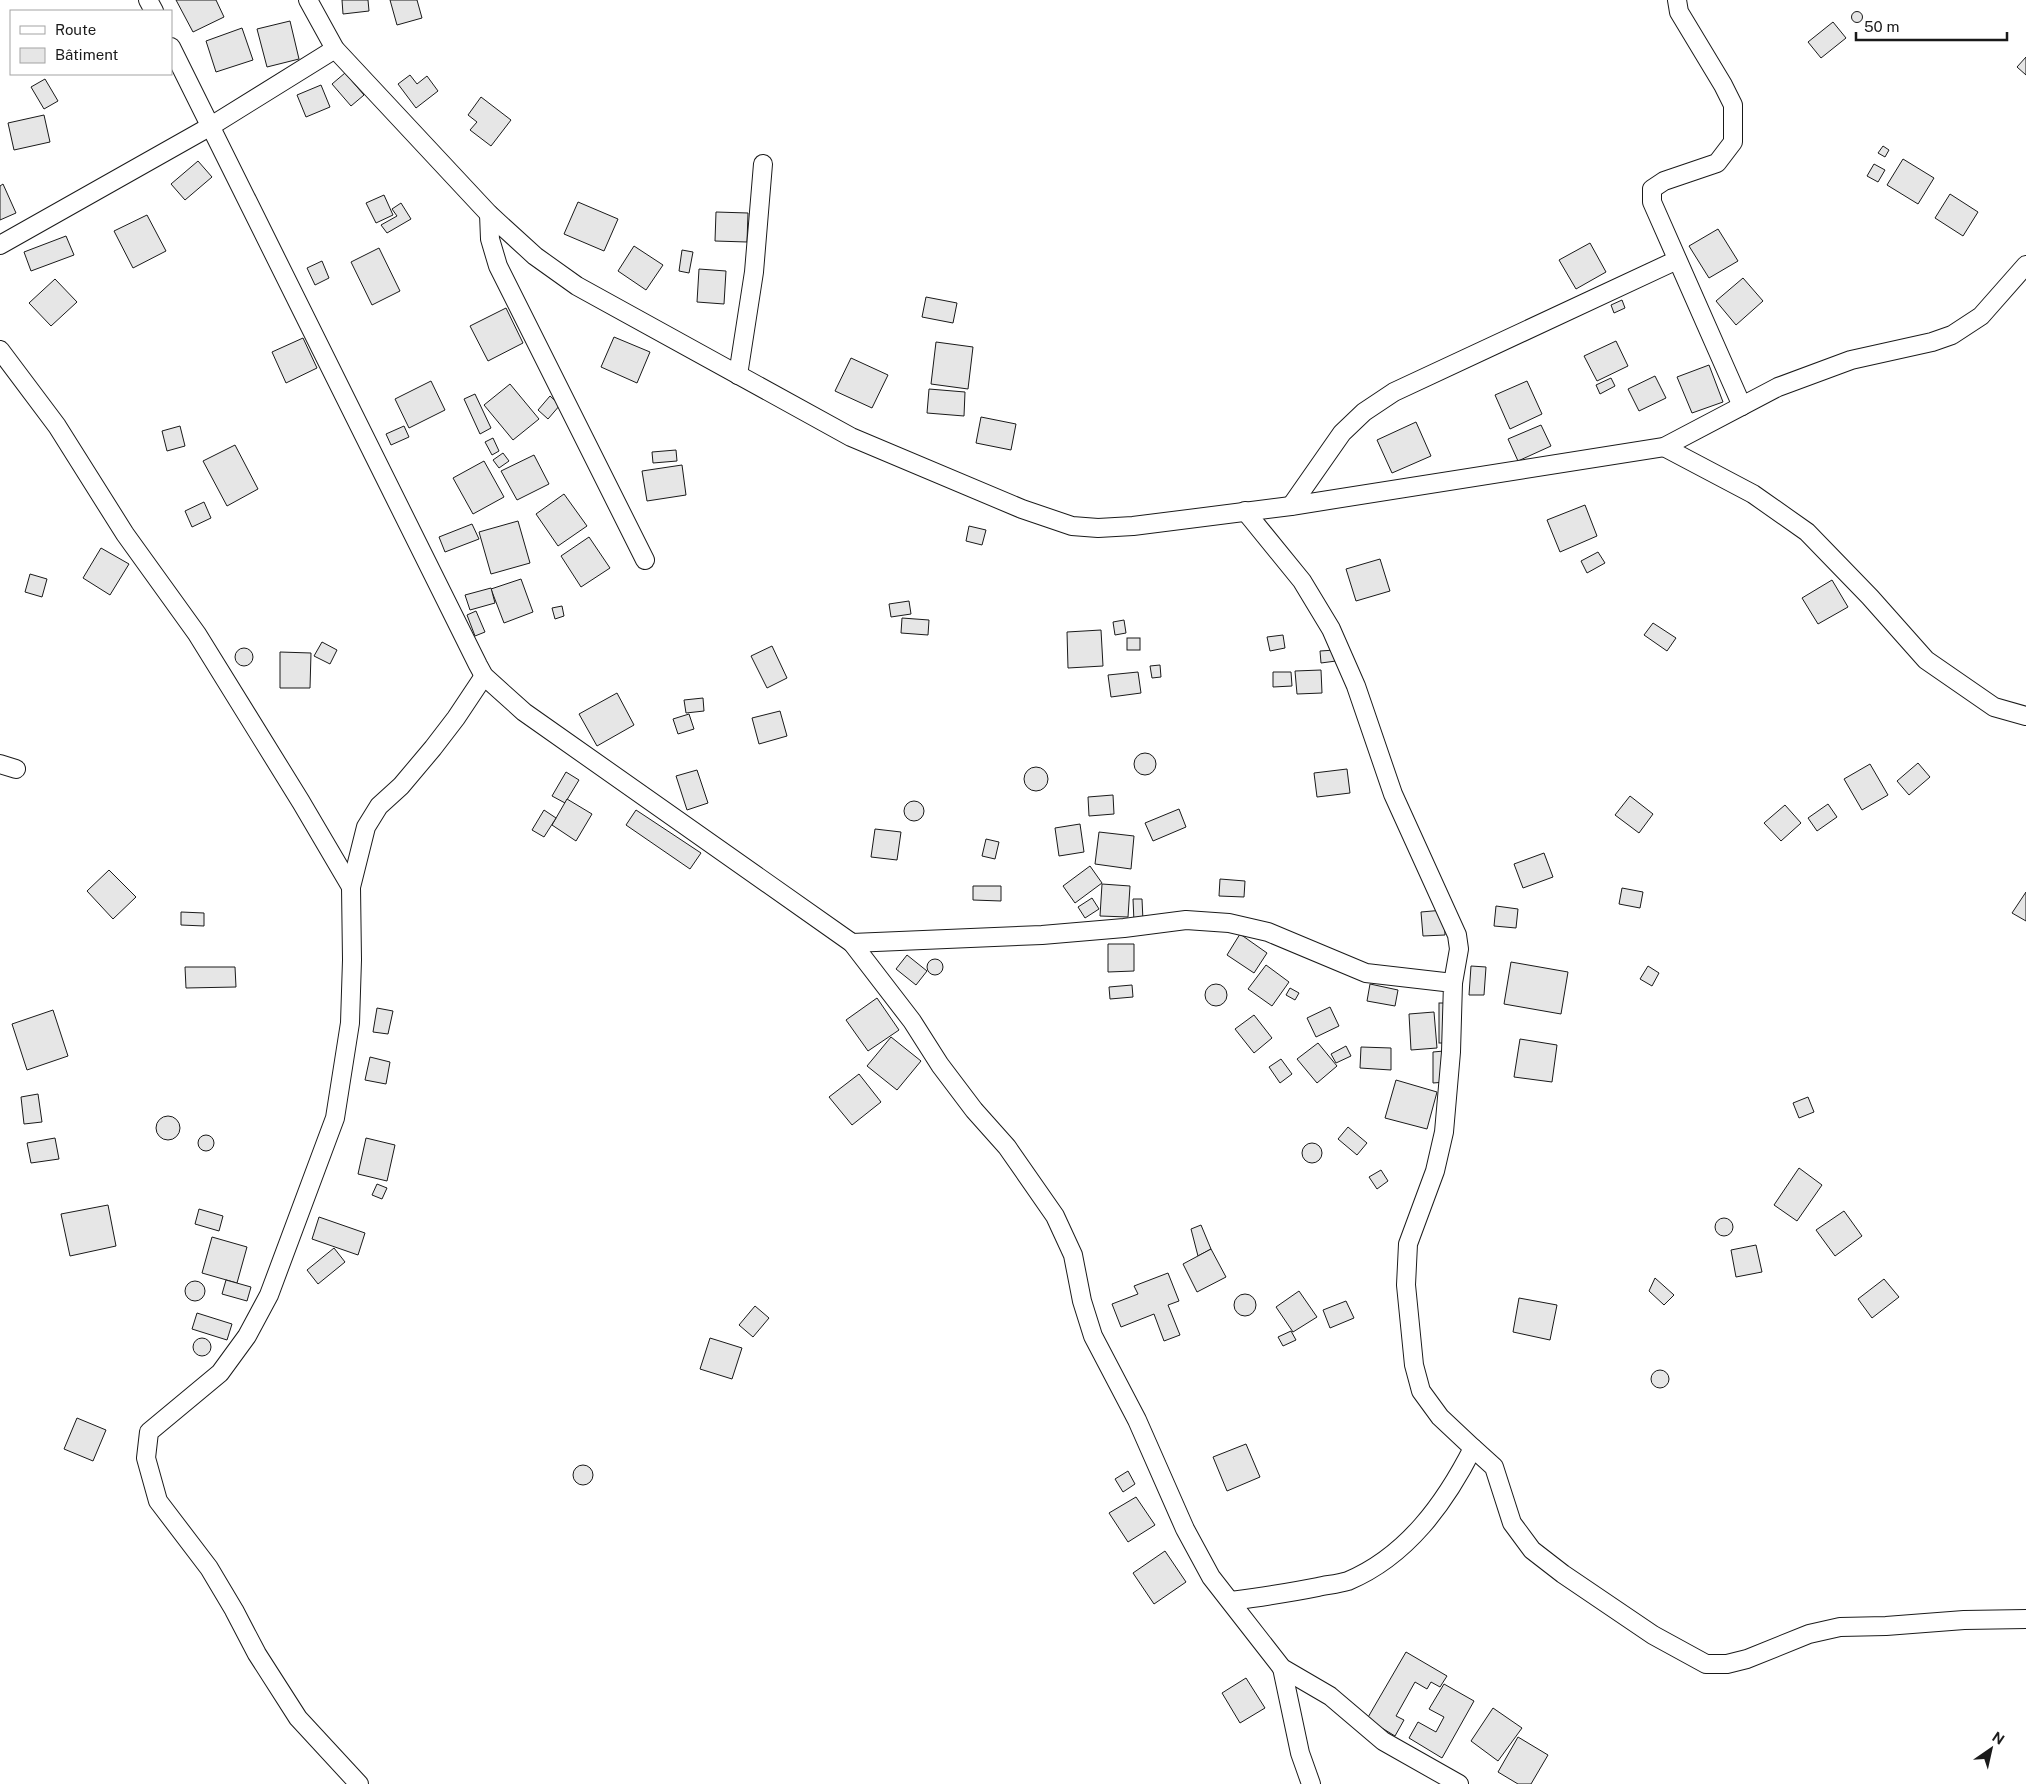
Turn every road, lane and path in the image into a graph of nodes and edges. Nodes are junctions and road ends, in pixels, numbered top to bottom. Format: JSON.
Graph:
{"nodes":[{"id":1,"x":308,"y":0,"type":"edge"},
{"id":2,"x":1678,"y":0,"type":"edge"},
{"id":3,"x":172,"y":49,"type":"edge"},
{"id":4,"x":335,"y":49,"type":"junction"},
{"id":5,"x":211,"y":126,"type":"junction"},
{"id":6,"x":763,"y":164,"type":"dead end"},
{"id":7,"x":489,"y":214,"type":"junction"},
{"id":8,"x":0,"y":245,"type":"edge"},
{"id":9,"x":1677,"y":260,"type":"junction"},
{"id":10,"x":2026,"y":265,"type":"edge"},
{"id":11,"x":0,"y":350,"type":"edge"},
{"id":12,"x":738,"y":374,"type":"junction"},
{"id":13,"x":1742,"y":406,"type":"junction"},
{"id":14,"x":1664,"y":447,"type":"junction"},
{"id":15,"x":1291,"y":506,"type":"junction"},
{"id":16,"x":1245,"y":512,"type":"junction"},
{"id":17,"x":644,"y":560,"type":"dead end"},
{"id":18,"x":484,"y":676,"type":"junction"},
{"id":19,"x":2026,"y":716,"type":"edge"},
{"id":20,"x":351,"y":887,"type":"junction"},
{"id":21,"x":852,"y":943,"type":"junction"},
{"id":22,"x":1453,"y":983,"type":"junction"},
{"id":23,"x":1473,"y":1448,"type":"junction"},
{"id":24,"x":1231,"y":1601,"type":"junction"},
{"id":25,"x":2026,"y":1619,"type":"edge"},
{"id":26,"x":1282,"y":1668,"type":"junction"},
{"id":27,"x":359,"y":1784,"type":"edge"},
{"id":28,"x":1311,"y":1784,"type":"edge"},
{"id":29,"x":1459,"y":1784,"type":"edge"}],
"edges":[{"from":1,"to":4,"type":"street"},
{"from":2,"to":9,"type":"street"},
{"from":3,"to":5,"type":"street"},
{"from":4,"to":5,"type":"street"},
{"from":4,"to":7,"type":"street"},
{"from":5,"to":8,"type":"street"},
{"from":5,"to":18,"type":"street"},
{"from":6,"to":12,"type":"street"},
{"from":7,"to":12,"type":"street"},
{"from":7,"to":17,"type":"street"},
{"from":9,"to":13,"type":"street"},
{"from":9,"to":15,"type":"street"},
{"from":10,"to":13,"type":"street"},
{"from":11,"to":20,"type":"street"},
{"from":12,"to":16,"type":"street"},
{"from":13,"to":14,"type":"street"},
{"from":14,"to":15,"type":"street"},
{"from":14,"to":19,"type":"street"},
{"from":15,"to":16,"type":"street"},
{"from":16,"to":22,"type":"street"},
{"from":18,"to":20,"type":"street"},
{"from":18,"to":21,"type":"street"},
{"from":20,"to":27,"type":"street"},
{"from":21,"to":22,"type":"street"},
{"from":21,"to":24,"type":"street"},
{"from":22,"to":23,"type":"street"},
{"from":23,"to":24,"type":"street"},
{"from":23,"to":25,"type":"street"},
{"from":24,"to":26,"type":"street"},
{"from":26,"to":28,"type":"street"},
{"from":26,"to":29,"type":"street"}]}
